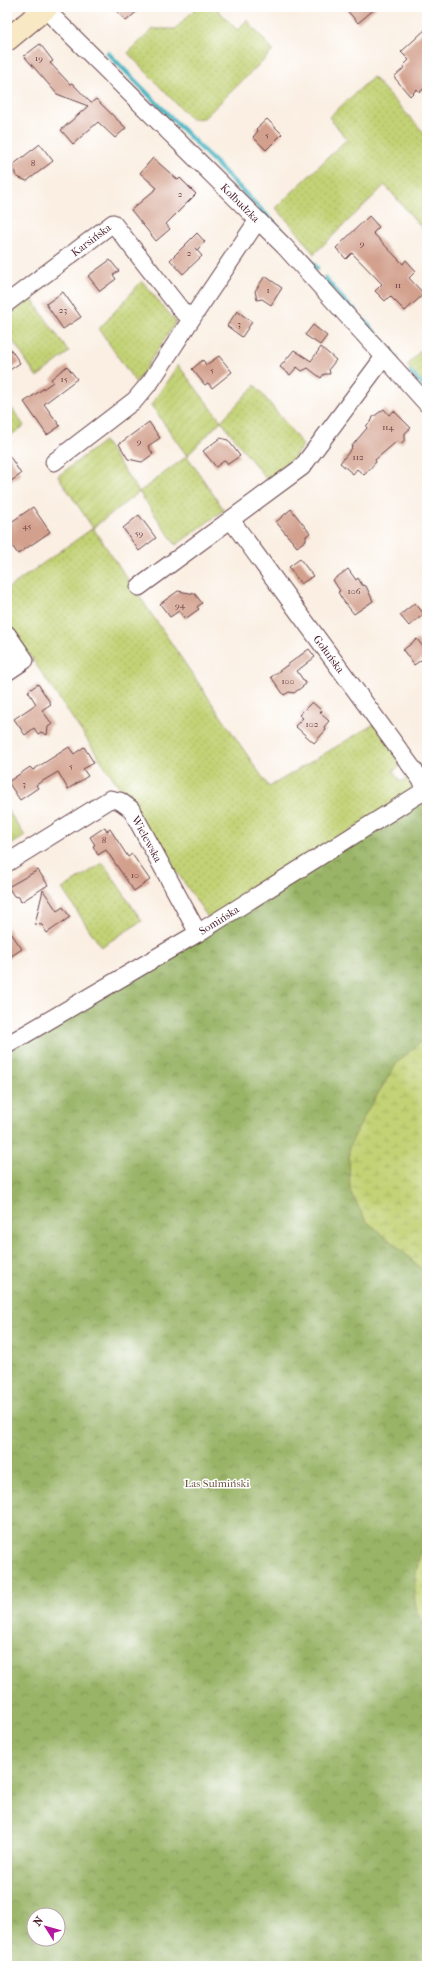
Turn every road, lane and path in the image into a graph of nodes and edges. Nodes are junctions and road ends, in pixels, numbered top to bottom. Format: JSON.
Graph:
{"nodes":[{"id":1,"x":46,"y":8,"type":"edge"},
{"id":2,"x":7,"y":40,"type":"edge"},
{"id":3,"x":258,"y":220,"type":"junction"},
{"id":4,"x":7,"y":303,"type":"edge"},
{"id":5,"x":192,"y":318,"type":"junction"},
{"id":6,"x":384,"y":357,"type":"junction"},
{"id":7,"x":427,"y":404,"type":"edge"},
{"id":8,"x":54,"y":462,"type":"dead end"},
{"id":9,"x":231,"y":520,"type":"junction"},
{"id":10,"x":139,"y":586,"type":"dead end"},
{"id":11,"x":7,"y":634,"type":"edge"},
{"id":12,"x":7,"y":672,"type":"edge"},
{"id":13,"x":427,"y":788,"type":"edge"},
{"id":14,"x":7,"y":863,"type":"edge"},
{"id":15,"x":198,"y":933,"type":"junction"},
{"id":16,"x":7,"y":1045,"type":"edge"}],
"edges":[{"from":1,"to":2,"type":"street"},
{"from":1,"to":3,"type":"street","name":"Kolbudzka"},
{"from":3,"to":5,"type":"street"},
{"from":3,"to":6,"type":"street","name":"Kolbudzka"},
{"from":4,"to":5,"type":"street","name":"Karsińska"},
{"from":5,"to":8,"type":"street"},
{"from":6,"to":7,"type":"street","name":"Kolbudzka"},
{"from":6,"to":9,"type":"street"},
{"from":9,"to":10,"type":"street"},
{"from":9,"to":13,"type":"street","name":"Gołuńska"},
{"from":11,"to":12,"type":"street"},
{"from":13,"to":15,"type":"street","name":"Somińska"},
{"from":14,"to":15,"type":"street","name":"Wielewska"},
{"from":15,"to":16,"type":"street","name":"Somińska"}]}
